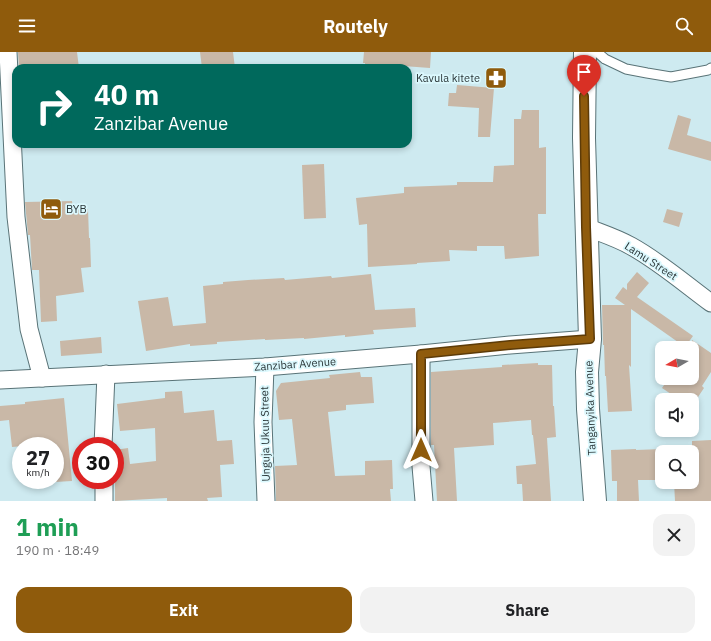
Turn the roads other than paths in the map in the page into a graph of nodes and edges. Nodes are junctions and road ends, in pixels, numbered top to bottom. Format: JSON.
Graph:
{"nodes":[{"id":1,"x":8,"y":52,"type":"edge"},
{"id":2,"x":585,"y":52,"type":"edge"},
{"id":3,"x":597,"y":52,"type":"edge"},
{"id":4,"x":711,"y":68,"type":"edge"},
{"id":5,"x":12,"y":134,"type":"edge"},
{"id":6,"x":13,"y":148,"type":"edge"},
{"id":7,"x":586,"y":227,"type":"junction"},
{"id":8,"x":711,"y":303,"type":"edge"},
{"id":9,"x":590,"y":339,"type":"junction"},
{"id":10,"x":421,"y":354,"type":"junction"},
{"id":11,"x":265,"y":367,"type":"junction"},
{"id":12,"x":106,"y":374,"type":"junction"},
{"id":13,"x":42,"y":378,"type":"junction"},
{"id":14,"x":0,"y":380,"type":"edge"},
{"id":15,"x":103,"y":437,"type":"edge"},
{"id":16,"x":104,"y":489,"type":"edge"},
{"id":17,"x":104,"y":501,"type":"edge"},
{"id":18,"x":266,"y":501,"type":"edge"},
{"id":19,"x":424,"y":501,"type":"edge"},
{"id":20,"x":595,"y":501,"type":"edge"}],
"edges":[{"from":1,"to":5,"type":"street"},
{"from":2,"to":7,"type":"main road","name":"Tanganyika Avenue"},
{"from":3,"to":4,"type":"lane"},
{"from":6,"to":13,"type":"street"},
{"from":7,"to":8,"type":"street","name":"Lamu Street"},
{"from":7,"to":9,"type":"main road","name":"Tanganyika Avenue"},
{"from":9,"to":10,"type":"street","name":"Zanzibar Avenue"},
{"from":9,"to":20,"type":"main road","name":"Tanganyika Avenue"},
{"from":10,"to":11,"type":"street","name":"Zanzibar Avenue"},
{"from":10,"to":19,"type":"street"},
{"from":11,"to":12,"type":"street","name":"Zanzibar Avenue"},
{"from":11,"to":18,"type":"street","name":"Unguja Ukuu Street"},
{"from":12,"to":13,"type":"street","name":"Zanzibar Avenue"},
{"from":12,"to":15,"type":"street"},
{"from":13,"to":14,"type":"street","name":"Zanzibar Avenue"},
{"from":16,"to":17,"type":"street"}]}
